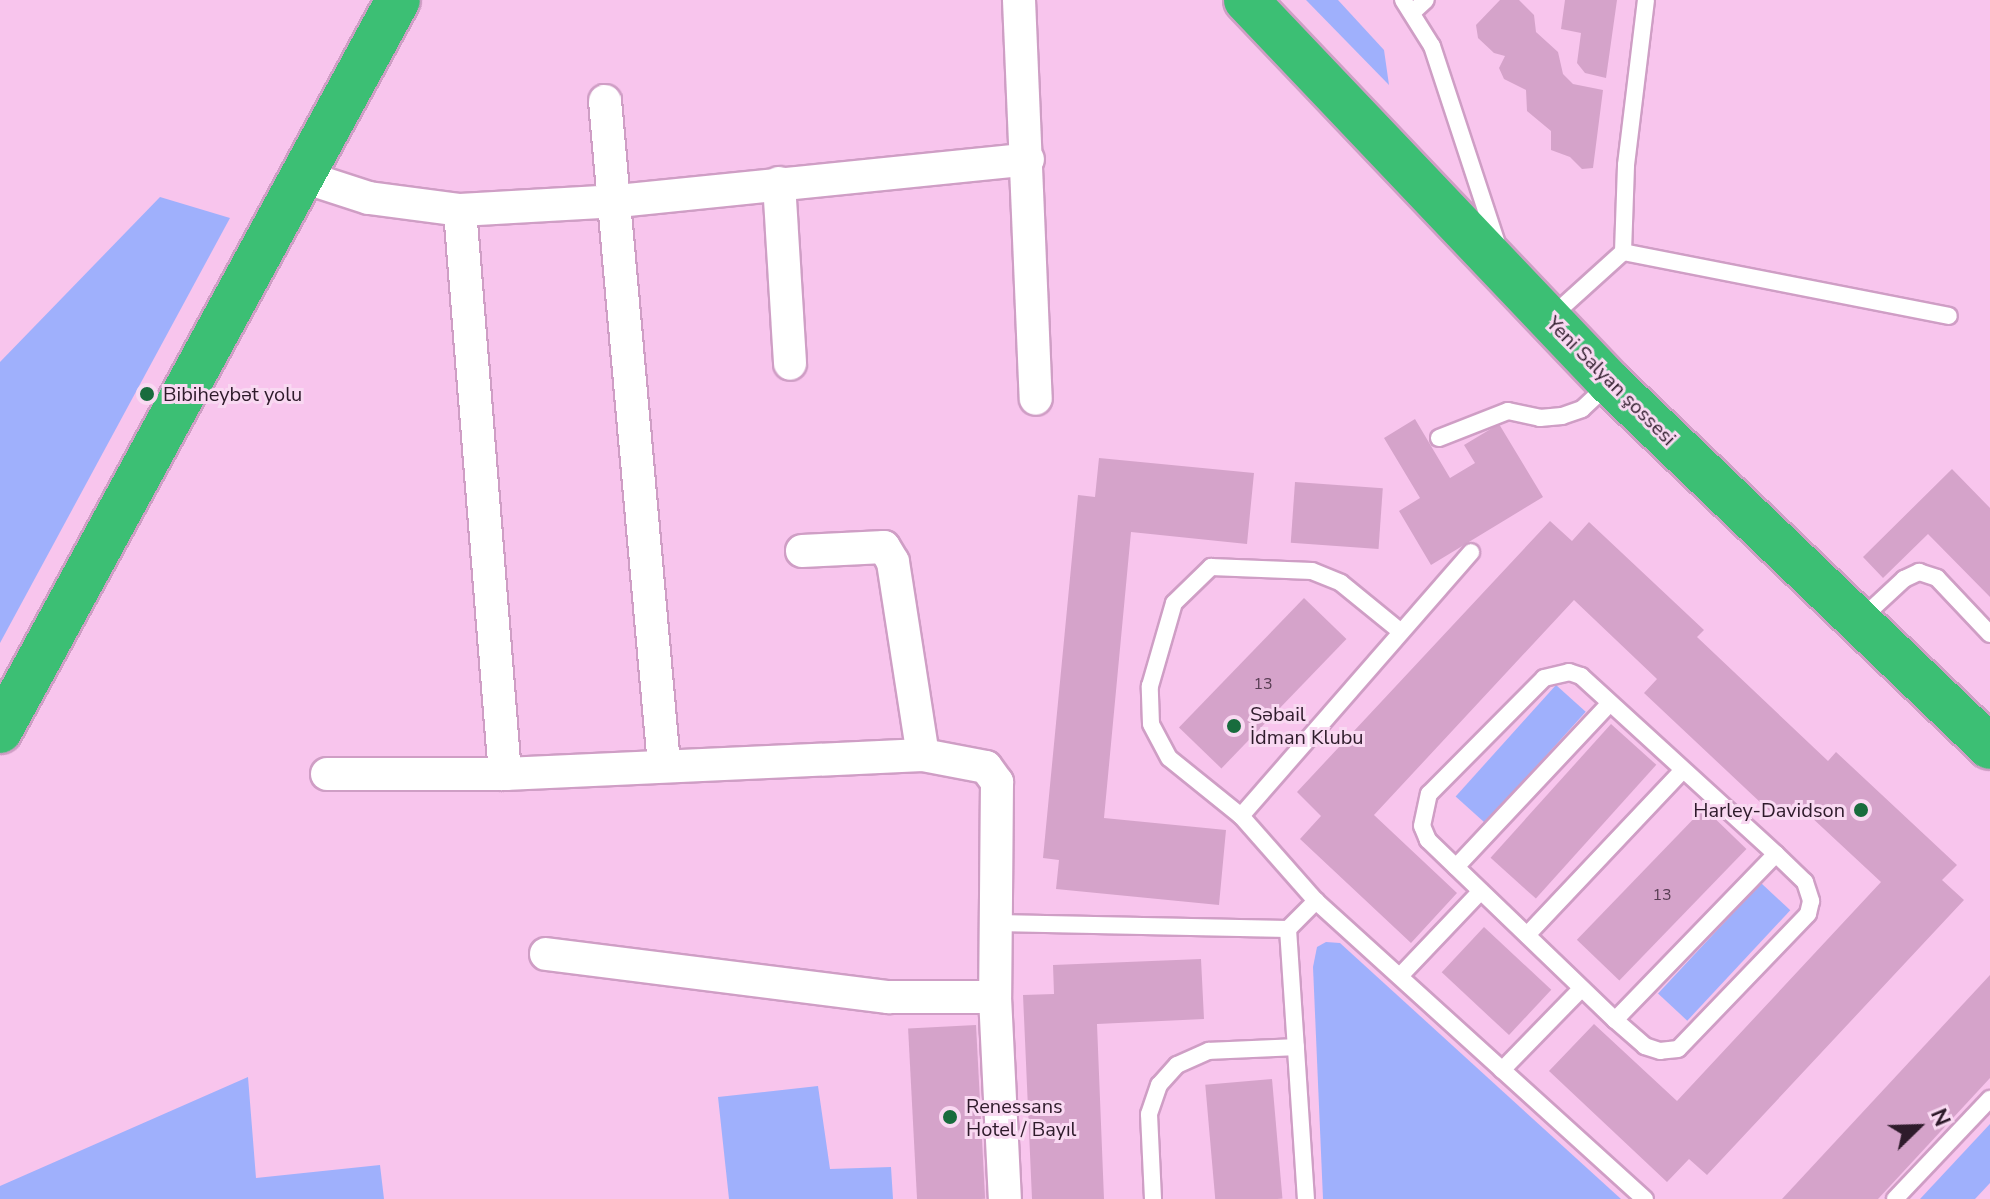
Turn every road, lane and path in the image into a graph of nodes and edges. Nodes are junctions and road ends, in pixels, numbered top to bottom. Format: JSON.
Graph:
{"nodes":[{"id":1,"x":398,"y":0,"type":"edge"},
{"id":2,"x":1019,"y":0,"type":"edge"},
{"id":3,"x":1246,"y":0,"type":"edge"},
{"id":4,"x":1646,"y":0,"type":"edge"},
{"id":5,"x":1414,"y":4,"type":"edge"},
{"id":6,"x":605,"y":101,"type":"dead end"},
{"id":7,"x":1028,"y":159,"type":"junction"},
{"id":8,"x":304,"y":177,"type":"junction"},
{"id":9,"x":779,"y":183,"type":"junction"},
{"id":10,"x":618,"y":201,"type":"junction"},
{"id":11,"x":460,"y":210,"type":"junction"},
{"id":12,"x":1623,"y":252,"type":"junction"},
{"id":13,"x":1534,"y":304,"type":"junction"},
{"id":14,"x":1949,"y":316,"type":"dead end"},
{"id":15,"x":790,"y":364,"type":"dead end"},
{"id":16,"x":1610,"y":383,"type":"junction"},
{"id":17,"x":1036,"y":399,"type":"dead end"},
{"id":18,"x":1439,"y":438,"type":"dead end"},
{"id":19,"x":802,"y":551,"type":"dead end"},
{"id":20,"x":1471,"y":552,"type":"dead end"},
{"id":21,"x":1860,"y":620,"type":"junction"},
{"id":22,"x":1401,"y":632,"type":"junction"},
{"id":23,"x":1990,"y":634,"type":"edge"},
{"id":24,"x":1610,"y":703,"type":"junction"},
{"id":25,"x":0,"y":731,"type":"edge"},
{"id":26,"x":1980,"y":731,"type":"edge"},
{"id":27,"x":923,"y":755,"type":"junction"},
{"id":28,"x":664,"y":765,"type":"junction"},
{"id":29,"x":1683,"y":770,"type":"junction"},
{"id":30,"x":327,"y":774,"type":"dead end"},
{"id":31,"x":505,"y":774,"type":"junction"},
{"id":32,"x":1241,"y":816,"type":"junction"},
{"id":33,"x":1776,"y":854,"type":"junction"},
{"id":34,"x":1456,"y":867,"type":"junction"},
{"id":35,"x":1481,"y":891,"type":"junction"},
{"id":36,"x":1316,"y":901,"type":"junction"},
{"id":37,"x":997,"y":923,"type":"junction"},
{"id":38,"x":1288,"y":929,"type":"junction"},
{"id":39,"x":1527,"y":935,"type":"junction"},
{"id":40,"x":546,"y":954,"type":"dead end"},
{"id":41,"x":1400,"y":976,"type":"junction"},
{"id":42,"x":1581,"y":989,"type":"junction"},
{"id":43,"x":995,"y":997,"type":"junction"},
{"id":44,"x":1615,"y":1020,"type":"junction"},
{"id":45,"x":1296,"y":1047,"type":"junction"},
{"id":46,"x":1502,"y":1070,"type":"junction"},
{"id":47,"x":1990,"y":1099,"type":"edge"},
{"id":48,"x":1005,"y":1199,"type":"edge"},
{"id":49,"x":1153,"y":1199,"type":"edge"},
{"id":50,"x":1306,"y":1199,"type":"edge"},
{"id":51,"x":1645,"y":1199,"type":"edge"},
{"id":52,"x":1895,"y":1199,"type":"edge"}],
"edges":[{"from":1,"to":8,"type":"highway"},
{"from":2,"to":7,"type":"street"},
{"from":3,"to":13,"type":"highway","name":"Yeni Salyan şossesi"},
{"from":4,"to":12,"type":"lane"},
{"from":5,"to":13,"type":"lane"},
{"from":6,"to":10,"type":"street"},
{"from":7,"to":9,"type":"street"},
{"from":7,"to":17,"type":"street"},
{"from":8,"to":11,"type":"street"},
{"from":8,"to":25,"type":"highway"},
{"from":9,"to":10,"type":"street"},
{"from":9,"to":15,"type":"street"},
{"from":10,"to":11,"type":"street"},
{"from":10,"to":28,"type":"street"},
{"from":11,"to":31,"type":"street"},
{"from":12,"to":13,"type":"lane"},
{"from":12,"to":14,"type":"lane"},
{"from":13,"to":16,"type":"highway","name":"Yeni Salyan şossesi"},
{"from":16,"to":18,"type":"lane"},
{"from":16,"to":21,"type":"highway","name":"Yeni Salyan şossesi"},
{"from":19,"to":27,"type":"street"},
{"from":20,"to":22,"type":"lane"},
{"from":21,"to":23,"type":"lane"},
{"from":21,"to":26,"type":"highway","name":"Yeni Salyan şossesi"},
{"from":22,"to":32,"type":"lane"},
{"from":22,"to":32,"type":"lane"},
{"from":24,"to":29,"type":"lane"},
{"from":24,"to":34,"type":"lane"},
{"from":24,"to":34,"type":"lane"},
{"from":27,"to":28,"type":"street"},
{"from":27,"to":37,"type":"street"},
{"from":28,"to":31,"type":"street"},
{"from":29,"to":33,"type":"lane"},
{"from":29,"to":39,"type":"lane"},
{"from":30,"to":31,"type":"street"},
{"from":32,"to":36,"type":"lane"},
{"from":33,"to":44,"type":"lane"},
{"from":33,"to":44,"type":"lane"},
{"from":34,"to":35,"type":"lane"},
{"from":35,"to":39,"type":"lane"},
{"from":35,"to":41,"type":"lane"},
{"from":36,"to":38,"type":"lane"},
{"from":36,"to":41,"type":"lane"},
{"from":37,"to":38,"type":"lane"},
{"from":37,"to":43,"type":"street"},
{"from":38,"to":45,"type":"lane"},
{"from":39,"to":42,"type":"lane"},
{"from":40,"to":43,"type":"street"},
{"from":41,"to":46,"type":"lane"},
{"from":42,"to":44,"type":"lane"},
{"from":42,"to":46,"type":"lane"},
{"from":43,"to":48,"type":"street"},
{"from":45,"to":49,"type":"lane"},
{"from":45,"to":50,"type":"lane"},
{"from":46,"to":51,"type":"lane"},
{"from":47,"to":52,"type":"lane"}]}
